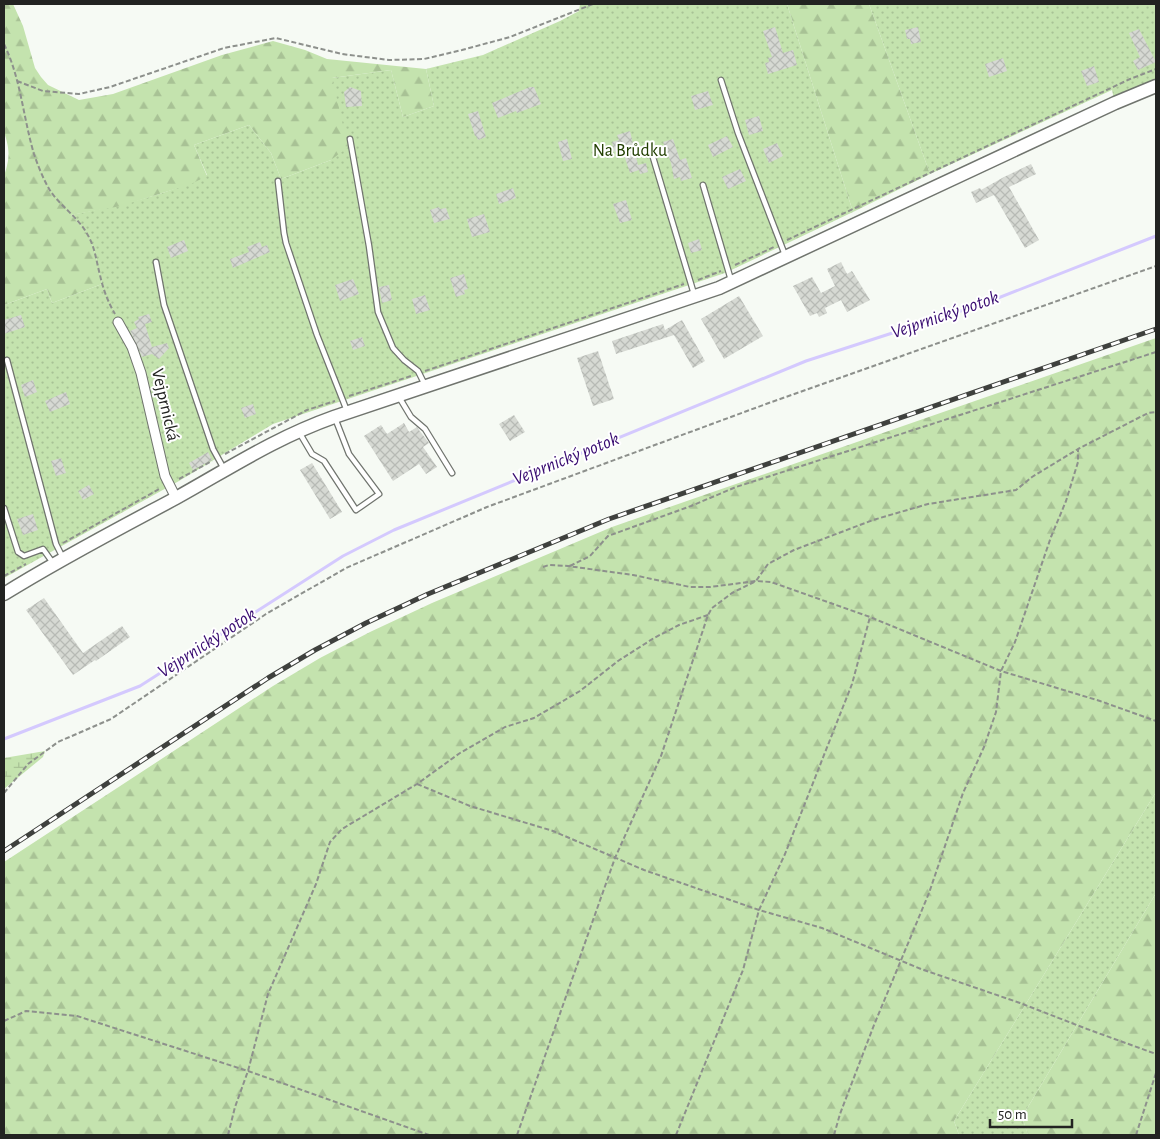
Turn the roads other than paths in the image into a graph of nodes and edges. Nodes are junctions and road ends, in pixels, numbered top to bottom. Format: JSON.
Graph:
{"nodes":[{"id":1,"x":721,"y":80,"type":"dead end"},
{"id":2,"x":1156,"y":86,"type":"edge"},
{"id":3,"x":350,"y":139,"type":"dead end"},
{"id":4,"x":652,"y":154,"type":"dead end"},
{"id":5,"x":278,"y":181,"type":"dead end"},
{"id":6,"x":703,"y":185,"type":"dead end"},
{"id":7,"x":786,"y":258,"type":"junction"},
{"id":8,"x":156,"y":262,"type":"dead end"},
{"id":9,"x":732,"y":282,"type":"junction"},
{"id":10,"x":695,"y":296,"type":"junction"},
{"id":11,"x":118,"y":322,"type":"road end"},
{"id":12,"x":7,"y":360,"type":"dead end"},
{"id":13,"x":426,"y":387,"type":"junction"},
{"id":14,"x":399,"y":396,"type":"junction"},
{"id":15,"x":348,"y":413,"type":"junction"},
{"id":16,"x":334,"y":417,"type":"junction"},
{"id":17,"x":299,"y":431,"type":"junction"},
{"id":18,"x":224,"y":469,"type":"junction"},
{"id":19,"x":452,"y":473,"type":"dead end"},
{"id":20,"x":176,"y":498,"type":"junction"},
{"id":21,"x":4,"y":508,"type":"edge"},
{"id":22,"x":59,"y":561,"type":"junction"},
{"id":23,"x":4,"y":594,"type":"edge"}],
"edges":[{"from":1,"to":7,"type":"lane"},
{"from":2,"to":7,"type":"main road"},
{"from":3,"to":13,"type":"lane"},
{"from":4,"to":10,"type":"lane"},
{"from":5,"to":15,"type":"lane"},
{"from":6,"to":9,"type":"lane"},
{"from":7,"to":9,"type":"main road"},
{"from":8,"to":18,"type":"lane"},
{"from":9,"to":10,"type":"main road"},
{"from":10,"to":13,"type":"main road"},
{"from":11,"to":20,"type":"street","name":"Vejprnická"},
{"from":12,"to":22,"type":"lane"},
{"from":13,"to":14,"type":"main road"},
{"from":14,"to":15,"type":"main road"},
{"from":14,"to":19,"type":"lane"},
{"from":15,"to":16,"type":"main road"},
{"from":16,"to":17,"type":"main road"},
{"from":16,"to":17,"type":"lane"},
{"from":17,"to":18,"type":"main road"},
{"from":18,"to":20,"type":"main road"},
{"from":20,"to":22,"type":"main road"},
{"from":21,"to":22,"type":"lane"},
{"from":22,"to":23,"type":"main road"}]}
